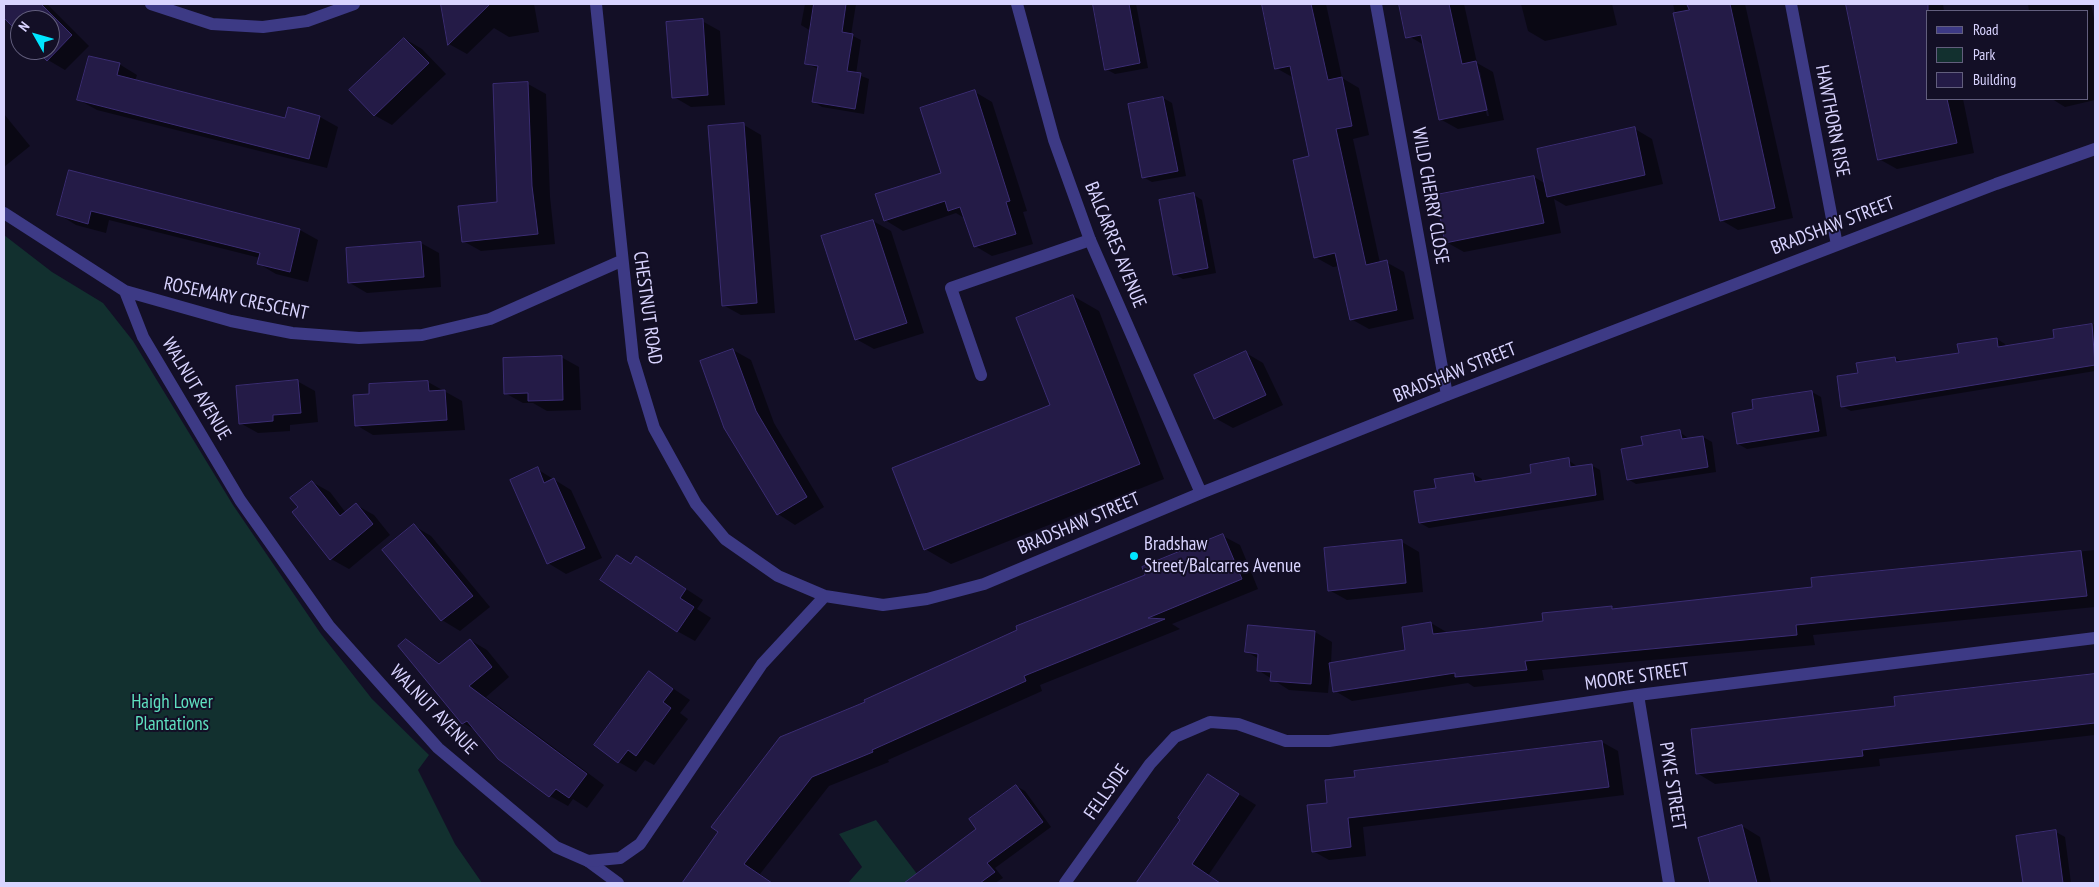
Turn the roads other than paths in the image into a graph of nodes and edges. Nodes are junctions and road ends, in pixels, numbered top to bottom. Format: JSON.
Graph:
{"nodes":[{"id":1,"x":151,"y":4,"type":"edge"},
{"id":2,"x":354,"y":4,"type":"edge"},
{"id":3,"x":596,"y":4,"type":"edge"},
{"id":4,"x":1017,"y":4,"type":"edge"},
{"id":5,"x":1376,"y":4,"type":"edge"},
{"id":6,"x":1791,"y":4,"type":"edge"},
{"id":7,"x":2095,"y":149,"type":"edge"},
{"id":8,"x":4,"y":213,"type":"edge"},
{"id":9,"x":1090,"y":240,"type":"junction"},
{"id":10,"x":1837,"y":245,"type":"junction"},
{"id":11,"x":621,"y":261,"type":"junction"},
{"id":12,"x":124,"y":291,"type":"junction"},
{"id":13,"x":981,"y":375,"type":"dead end"},
{"id":14,"x":1447,"y":395,"type":"junction"},
{"id":15,"x":1201,"y":493,"type":"junction"},
{"id":16,"x":826,"y":596,"type":"junction"},
{"id":17,"x":2095,"y":638,"type":"edge"},
{"id":18,"x":1638,"y":695,"type":"junction"},
{"id":19,"x":1187,"y":731,"type":"joint"},
{"id":20,"x":588,"y":861,"type":"junction"},
{"id":21,"x":618,"y":883,"type":"edge"},
{"id":22,"x":1065,"y":883,"type":"edge"},
{"id":23,"x":1670,"y":883,"type":"edge"}],
"edges":[{"from":1,"to":2,"type":"street"},
{"from":3,"to":11,"type":"street","name":"CHESTNUT ROAD"},
{"from":4,"to":9,"type":"street","name":"BALCARRES AVENUE"},
{"from":5,"to":14,"type":"street","name":"WILD CHERRY CLOSE"},
{"from":6,"to":10,"type":"street","name":"HAWTHORN RISE"},
{"from":7,"to":10,"type":"street","name":"BRADSHAW STREET"},
{"from":8,"to":12,"type":"street","name":"ROSEMARY CRESCENT"},
{"from":9,"to":13,"type":"street"},
{"from":9,"to":15,"type":"street","name":"BALCARRES AVENUE"},
{"from":10,"to":14,"type":"street","name":"BRADSHAW STREET"},
{"from":11,"to":12,"type":"street","name":"ROSEMARY CRESCENT"},
{"from":11,"to":16,"type":"street","name":"CHESTNUT ROAD"},
{"from":12,"to":20,"type":"street","name":"WALNUT AVENUE"},
{"from":14,"to":15,"type":"street","name":"BRADSHAW STREET"},
{"from":15,"to":16,"type":"street","name":"BRADSHAW STREET"},
{"from":16,"to":20,"type":"street","name":"WALNUT AVENUE"},
{"from":17,"to":18,"type":"street","name":"MOORE STREET"},
{"from":18,"to":19,"type":"street","name":"MOORE STREET"},
{"from":18,"to":23,"type":"street","name":"PYKE STREET"},
{"from":19,"to":22,"type":"street","name":"FELLSIDE"},
{"from":20,"to":21,"type":"street"}]}
